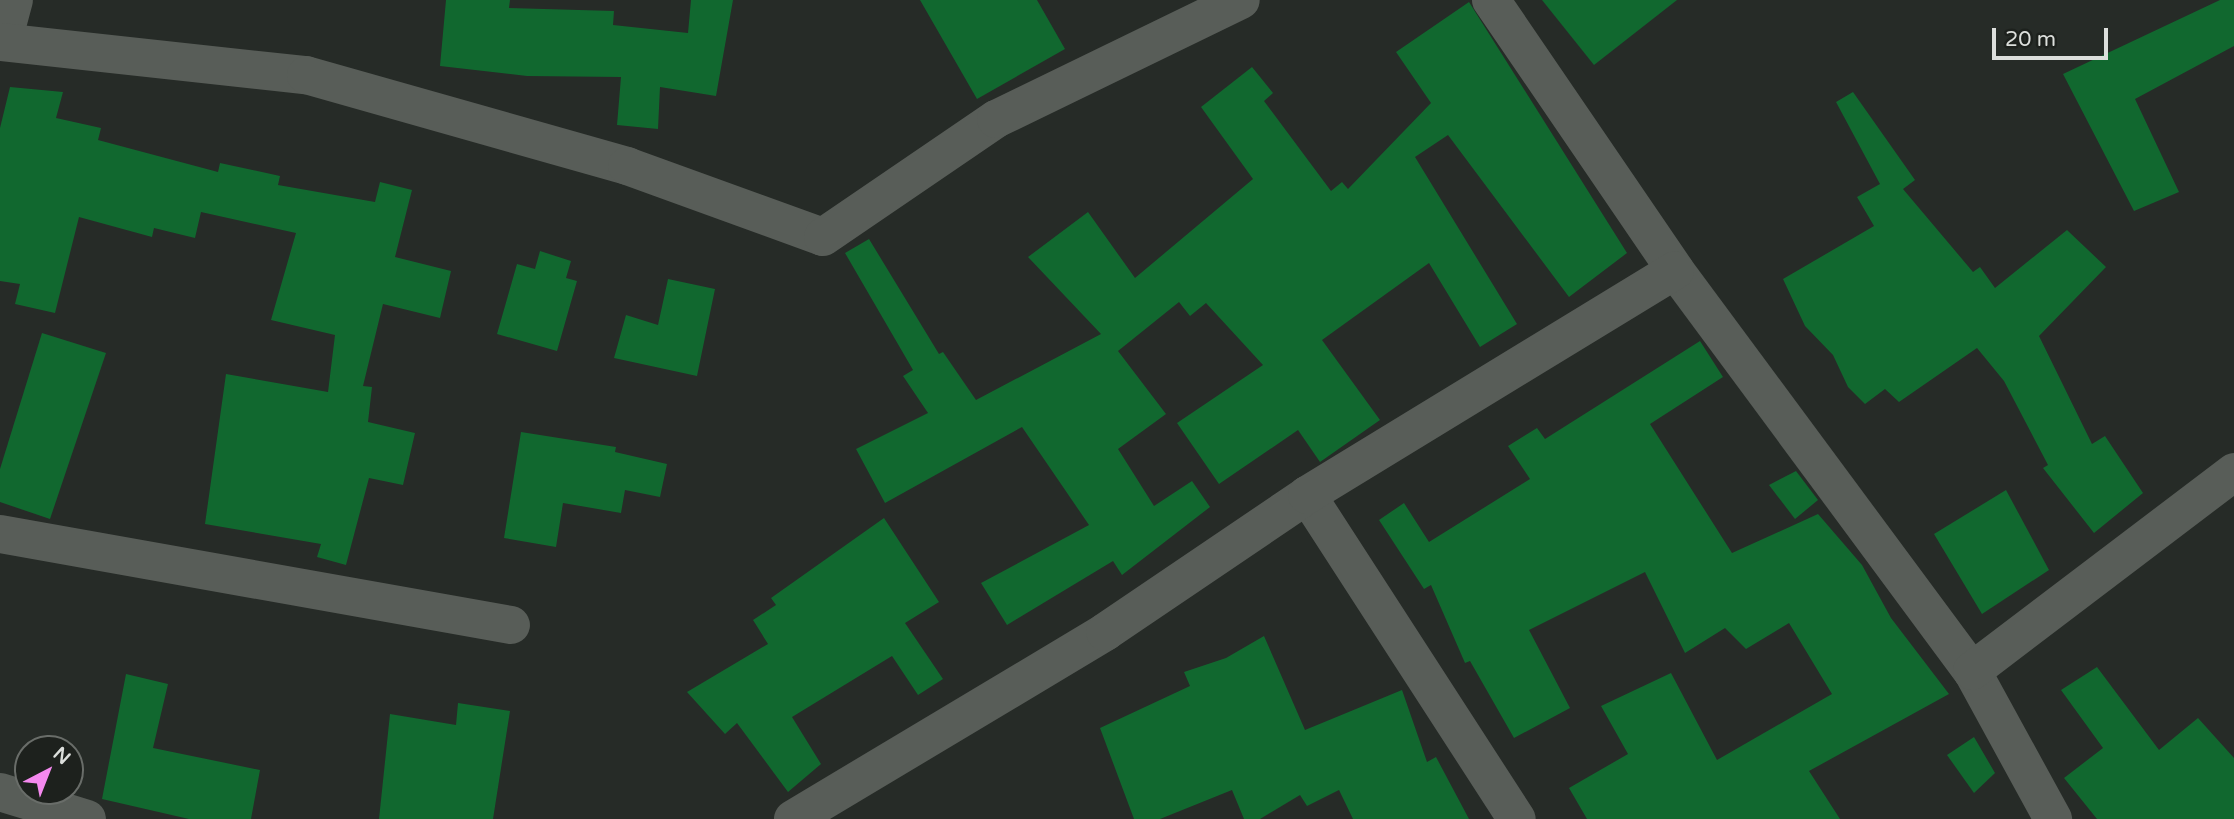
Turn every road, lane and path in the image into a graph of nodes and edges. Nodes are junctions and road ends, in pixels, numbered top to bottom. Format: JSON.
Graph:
{"nodes":[{"id":1,"x":14,"y":0,"type":"edge"},
{"id":2,"x":1241,"y":0,"type":"edge"},
{"id":3,"x":1490,"y":0,"type":"edge"},
{"id":4,"x":1,"y":41,"type":"edge"},
{"id":5,"x":1675,"y":270,"type":"junction"},
{"id":6,"x":2234,"y":472,"type":"edge"},
{"id":7,"x":1307,"y":495,"type":"junction"},
{"id":8,"x":0,"y":534,"type":"edge"},
{"id":9,"x":511,"y":625,"type":"dead end"},
{"id":10,"x":1972,"y":671,"type":"junction"},
{"id":11,"x":0,"y":792,"type":"edge"},
{"id":12,"x":87,"y":819,"type":"edge"},
{"id":13,"x":793,"y":819,"type":"edge"},
{"id":14,"x":1517,"y":819,"type":"edge"},
{"id":15,"x":2053,"y":819,"type":"edge"}],
"edges":[{"from":1,"to":4,"type":"street"},
{"from":2,"to":4,"type":"street"},
{"from":3,"to":5,"type":"street"},
{"from":5,"to":7,"type":"street"},
{"from":5,"to":10,"type":"street"},
{"from":6,"to":10,"type":"street"},
{"from":7,"to":13,"type":"street"},
{"from":7,"to":14,"type":"street"},
{"from":8,"to":9,"type":"street"},
{"from":10,"to":15,"type":"street"},
{"from":11,"to":12,"type":"street"}]}
